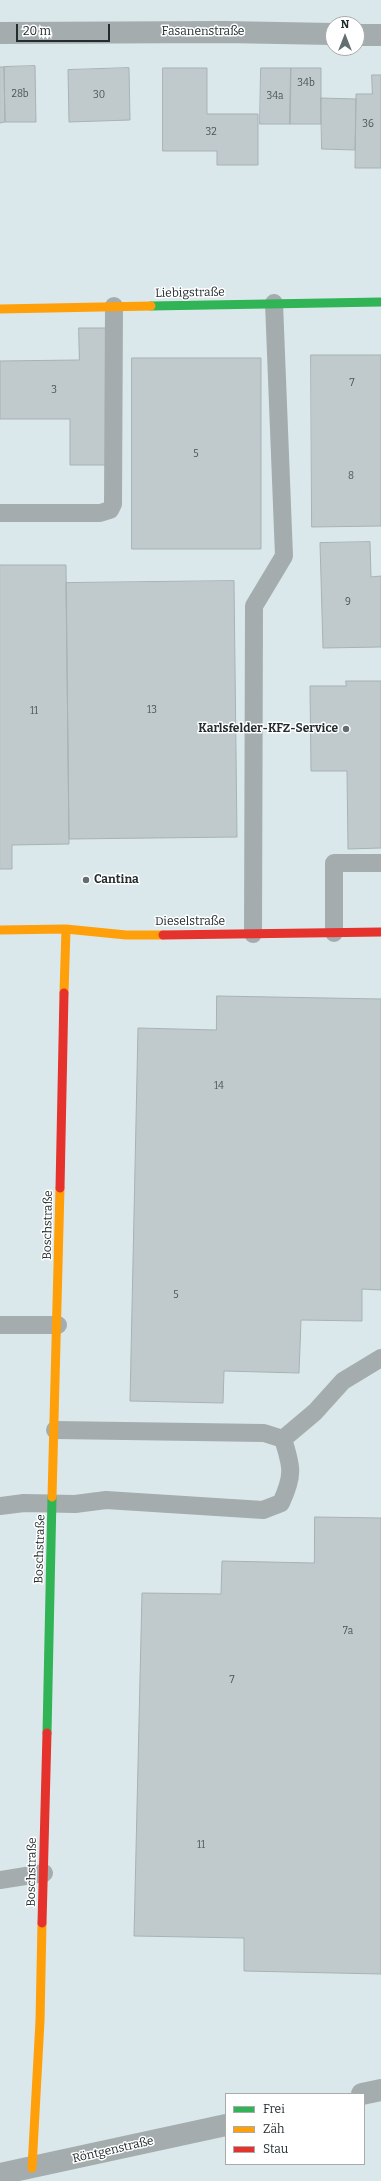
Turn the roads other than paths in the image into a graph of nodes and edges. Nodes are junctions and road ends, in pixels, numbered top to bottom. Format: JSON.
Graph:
{"nodes":[{"id":1,"x":0,"y":33,"type":"edge"},
{"id":2,"x":325,"y":34,"type":"edge"},
{"id":3,"x":365,"y":35,"type":"edge"},
{"id":4,"x":381,"y":35,"type":"edge"},
{"id":5,"x":381,"y":302,"type":"edge"},
{"id":6,"x":274,"y":303,"type":"junction"},
{"id":7,"x":114,"y":306,"type":"junction"},
{"id":8,"x":0,"y":308,"type":"edge"},
{"id":9,"x":0,"y":514,"type":"edge"},
{"id":10,"x":381,"y":863,"type":"edge"},
{"id":11,"x":66,"y":929,"type":"junction"},
{"id":12,"x":0,"y":930,"type":"edge"},
{"id":13,"x":381,"y":932,"type":"edge"},
{"id":14,"x":334,"y":933,"type":"junction"},
{"id":15,"x":253,"y":934,"type":"junction"},
{"id":16,"x":58,"y":1325,"type":"junction"},
{"id":17,"x":0,"y":1326,"type":"edge"},
{"id":18,"x":381,"y":1358,"type":"edge"},
{"id":19,"x":55,"y":1430,"type":"junction"},
{"id":20,"x":283,"y":1439,"type":"junction"},
{"id":21,"x":54,"y":1504,"type":"junction"},
{"id":22,"x":0,"y":1506,"type":"edge"},
{"id":23,"x":44,"y":1873,"type":"junction"},
{"id":24,"x":0,"y":1880,"type":"edge"},
{"id":25,"x":381,"y":2090,"type":"edge"},
{"id":26,"x":365,"y":2093,"type":"edge"},
{"id":27,"x":225,"y":2125,"type":"edge"},
{"id":28,"x":32,"y":2168,"type":"junction"},
{"id":29,"x":0,"y":2174,"type":"edge"}],
"edges":[{"from":1,"to":2,"type":"street","name":"Fasanenstraße"},
{"from":3,"to":4,"type":"street"},
{"from":5,"to":6,"type":"street","name":"Liebigstraße"},
{"from":6,"to":7,"type":"street","name":"Liebigstraße"},
{"from":6,"to":15,"type":"lane"},
{"from":7,"to":8,"type":"street","name":"Liebigstraße"},
{"from":7,"to":9,"type":"lane"},
{"from":10,"to":14,"type":"lane"},
{"from":11,"to":12,"type":"street","name":"Dieselstraße"},
{"from":11,"to":15,"type":"street","name":"Dieselstraße"},
{"from":11,"to":16,"type":"street","name":"Boschstraße"},
{"from":13,"to":14,"type":"street","name":"Dieselstraße"},
{"from":14,"to":15,"type":"street","name":"Dieselstraße"},
{"from":16,"to":17,"type":"lane"},
{"from":16,"to":19,"type":"street","name":"Boschstraße"},
{"from":18,"to":20,"type":"lane"},
{"from":19,"to":20,"type":"lane"},
{"from":19,"to":21,"type":"street","name":"Boschstraße"},
{"from":20,"to":21,"type":"lane"},
{"from":21,"to":22,"type":"lane"},
{"from":21,"to":23,"type":"street","name":"Boschstraße"},
{"from":23,"to":24,"type":"lane"},
{"from":23,"to":28,"type":"street","name":"Boschstraße"},
{"from":25,"to":26,"type":"street"},
{"from":27,"to":28,"type":"street","name":"Röntgenstraße"},
{"from":28,"to":29,"type":"street","name":"Röntgenstraße"}]}
